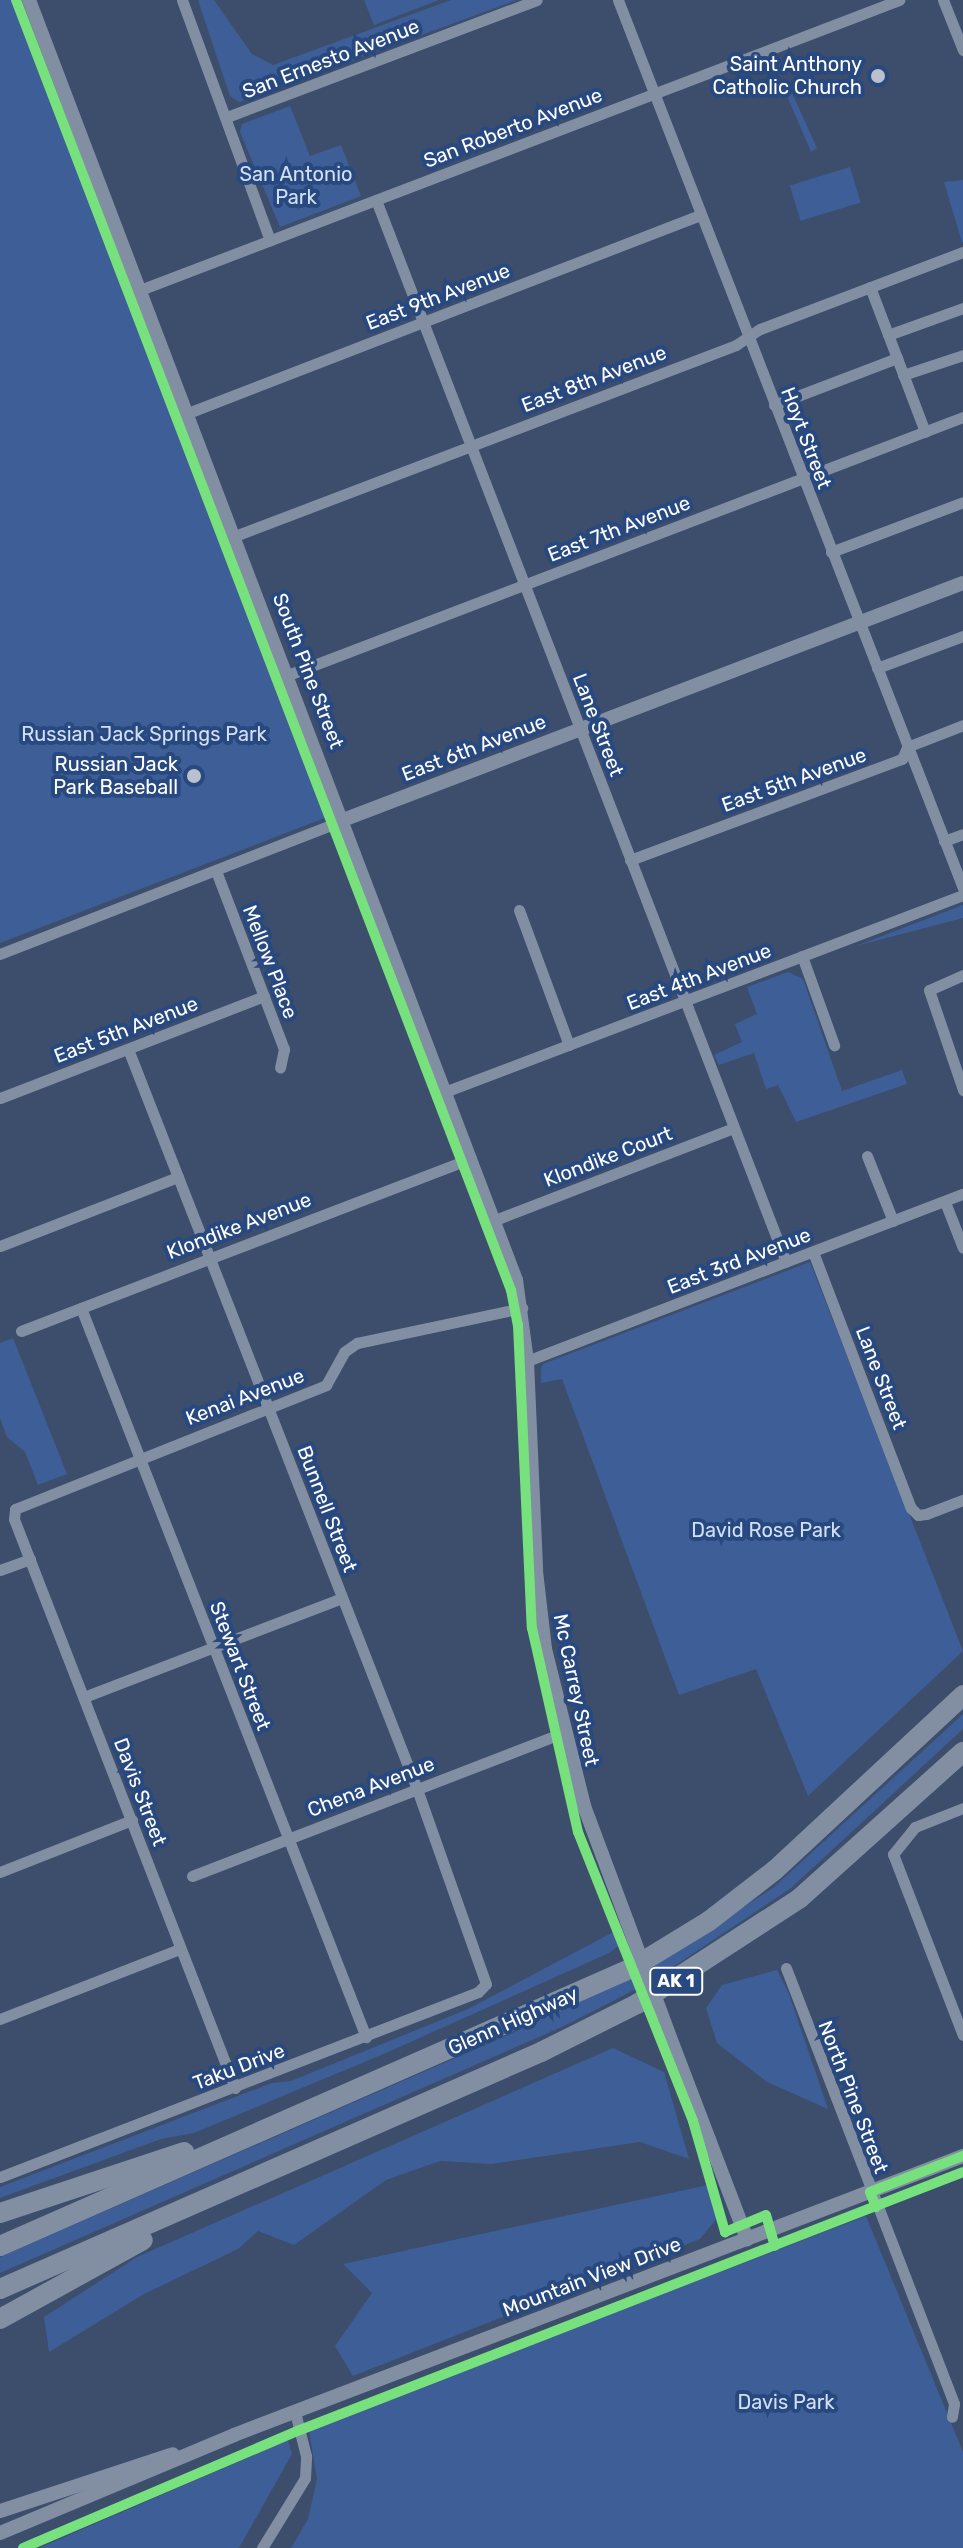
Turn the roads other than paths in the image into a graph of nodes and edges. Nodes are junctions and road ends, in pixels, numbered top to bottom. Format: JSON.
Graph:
{"nodes":[{"id":1,"x":29,"y":0,"type":"edge"},
{"id":2,"x":182,"y":0,"type":"edge"},
{"id":3,"x":537,"y":0,"type":"edge"},
{"id":4,"x":618,"y":0,"type":"edge"},
{"id":5,"x":899,"y":0,"type":"edge"},
{"id":6,"x":943,"y":0,"type":"edge"},
{"id":7,"x":963,"y":50,"type":"edge"},
{"id":8,"x":654,"y":94,"type":"junction"},
{"id":9,"x":227,"y":117,"type":"junction"},
{"id":10,"x":376,"y":200,"type":"junction"},
{"id":11,"x":700,"y":215,"type":"junction"},
{"id":12,"x":270,"y":240,"type":"junction"},
{"id":13,"x":963,"y":252,"type":"edge"},
{"id":14,"x":870,"y":287,"type":"junction"},
{"id":15,"x":140,"y":290,"type":"junction"},
{"id":16,"x":963,"y":308,"type":"edge"},
{"id":17,"x":423,"y":322,"type":"junction"},
{"id":18,"x":888,"y":335,"type":"junction"},
{"id":19,"x":748,"y":337,"type":"junction"},
{"id":20,"x":963,"y":355,"type":"edge"},
{"id":21,"x":897,"y":358,"type":"junction"},
{"id":22,"x":903,"y":375,"type":"junction"},
{"id":23,"x":774,"y":405,"type":"junction"},
{"id":24,"x":188,"y":413,"type":"junction"},
{"id":25,"x":963,"y":417,"type":"edge"},
{"id":26,"x":925,"y":432,"type":"junction"},
{"id":27,"x":472,"y":444,"type":"junction"},
{"id":28,"x":802,"y":479,"type":"junction"},
{"id":29,"x":963,"y":502,"type":"edge"},
{"id":30,"x":235,"y":536,"type":"junction"},
{"id":31,"x":831,"y":552,"type":"junction"},
{"id":32,"x":963,"y":583,"type":"edge"},
{"id":33,"x":524,"y":585,"type":"junction"},
{"id":34,"x":859,"y":623,"type":"junction"},
{"id":35,"x":963,"y":636,"type":"edge"},
{"id":36,"x":877,"y":668,"type":"junction"},
{"id":37,"x":288,"y":675,"type":"junction"},
{"id":38,"x":963,"y":725,"type":"edge"},
{"id":39,"x":581,"y":729,"type":"junction"},
{"id":40,"x":907,"y":747,"type":"junction"},
{"id":41,"x":343,"y":820,"type":"junction"},
{"id":42,"x":963,"y":834,"type":"edge"},
{"id":43,"x":944,"y":841,"type":"junction"},
{"id":44,"x":630,"y":860,"type":"junction"},
{"id":45,"x":216,"y":871,"type":"junction"},
{"id":46,"x":963,"y":888,"type":"edge"},
{"id":47,"x":963,"y":895,"type":"edge"},
{"id":48,"x":519,"y":910,"type":"dead end"},
{"id":49,"x":0,"y":954,"type":"edge"},
{"id":50,"x":802,"y":956,"type":"junction"},
{"id":51,"x":963,"y":975,"type":"edge"},
{"id":52,"x":264,"y":996,"type":"junction"},
{"id":53,"x":683,"y":1003,"type":"junction"},
{"id":54,"x":569,"y":1045,"type":"junction"},
{"id":55,"x":834,"y":1045,"type":"dead end"},
{"id":56,"x":128,"y":1049,"type":"junction"},
{"id":57,"x":280,"y":1068,"type":"dead end"},
{"id":58,"x":963,"y":1090,"type":"edge"},
{"id":59,"x":447,"y":1091,"type":"junction"},
{"id":60,"x":0,"y":1098,"type":"edge"},
{"id":61,"x":734,"y":1128,"type":"junction"},
{"id":62,"x":867,"y":1156,"type":"dead end"},
{"id":63,"x":471,"y":1158,"type":"junction"},
{"id":64,"x":178,"y":1177,"type":"junction"},
{"id":65,"x":963,"y":1194,"type":"edge"},
{"id":66,"x":945,"y":1202,"type":"junction"},
{"id":67,"x":495,"y":1220,"type":"junction"},
{"id":68,"x":893,"y":1221,"type":"junction"},
{"id":69,"x":0,"y":1246,"type":"edge"},
{"id":70,"x":963,"y":1248,"type":"edge"},
{"id":71,"x":813,"y":1252,"type":"junction"},
{"id":72,"x":210,"y":1256,"type":"junction"},
{"id":73,"x":786,"y":1262,"type":"junction"},
{"id":74,"x":81,"y":1308,"type":"junction"},
{"id":75,"x":522,"y":1308,"type":"junction"},
{"id":76,"x":21,"y":1331,"type":"dead end"},
{"id":77,"x":527,"y":1361,"type":"junction"},
{"id":78,"x":268,"y":1407,"type":"junction"},
{"id":79,"x":140,"y":1458,"type":"junction"},
{"id":80,"x":963,"y":1500,"type":"edge"},
{"id":81,"x":15,"y":1509,"type":"joint"},
{"id":82,"x":30,"y":1559,"type":"junction"},
{"id":83,"x":0,"y":1570,"type":"edge"},
{"id":84,"x":342,"y":1598,"type":"junction"},
{"id":85,"x":213,"y":1648,"type":"junction"},
{"id":86,"x":963,"y":1695,"type":"edge"},
{"id":87,"x":84,"y":1697,"type":"junction"},
{"id":88,"x":563,"y":1733,"type":"junction"},
{"id":89,"x":963,"y":1752,"type":"edge"},
{"id":90,"x":417,"y":1789,"type":"junction"},
{"id":91,"x":963,"y":1808,"type":"edge"},
{"id":92,"x":132,"y":1820,"type":"junction"},
{"id":93,"x":288,"y":1838,"type":"junction"},
{"id":94,"x":0,"y":1872,"type":"edge"},
{"id":95,"x":192,"y":1876,"type":"dead end"},
{"id":96,"x":180,"y":1949,"type":"junction"},
{"id":97,"x":786,"y":1968,"type":"dead end"},
{"id":98,"x":486,"y":1984,"type":"joint"},
{"id":99,"x":0,"y":2019,"type":"edge"},
{"id":100,"x":963,"y":2035,"type":"edge"},
{"id":101,"x":366,"y":2037,"type":"junction"},
{"id":102,"x":235,"y":2088,"type":"junction"},
{"id":103,"x":275,"y":2123,"type":"junction"},
{"id":104,"x":343,"y":2138,"type":"junction"},
{"id":105,"x":963,"y":2156,"type":"edge"},
{"id":106,"x":0,"y":2177,"type":"edge"},
{"id":107,"x":870,"y":2192,"type":"junction"},
{"id":108,"x":0,"y":2213,"type":"edge"},
{"id":109,"x":747,"y":2239,"type":"junction"},
{"id":110,"x":0,"y":2246,"type":"edge"},
{"id":111,"x":0,"y":2289,"type":"edge"},
{"id":112,"x":0,"y":2319,"type":"edge"},
{"id":113,"x":295,"y":2412,"type":"junction"},
{"id":114,"x":952,"y":2417,"type":"dead end"},
{"id":115,"x":234,"y":2435,"type":"junction"},
{"id":116,"x":0,"y":2511,"type":"edge"},
{"id":117,"x":0,"y":2533,"type":"edge"},
{"id":118,"x":262,"y":2548,"type":"edge"}],
"edges":[{"from":1,"to":15,"type":"street","name":"South Pine Street"},
{"from":2,"to":9,"type":"street"},
{"from":3,"to":9,"type":"street","name":"San Ernesto Avenue"},
{"from":4,"to":8,"type":"street","name":"Hoyt Street"},
{"from":5,"to":8,"type":"street","name":"San Roberto Avenue"},
{"from":6,"to":7,"type":"street"},
{"from":8,"to":10,"type":"street","name":"San Roberto Avenue"},
{"from":8,"to":11,"type":"street","name":"Hoyt Street"},
{"from":9,"to":12,"type":"street"},
{"from":10,"to":12,"type":"street","name":"San Roberto Avenue"},
{"from":10,"to":17,"type":"street","name":"Lane Street"},
{"from":11,"to":17,"type":"street","name":"East 9th Avenue"},
{"from":11,"to":19,"type":"street","name":"Hoyt Street"},
{"from":12,"to":15,"type":"street","name":"San Roberto Avenue"},
{"from":13,"to":14,"type":"street","name":"East 8th Avenue"},
{"from":14,"to":18,"type":"street"},
{"from":14,"to":19,"type":"street","name":"East 8th Avenue"},
{"from":15,"to":24,"type":"street","name":"South Pine Street"},
{"from":16,"to":18,"type":"street"},
{"from":17,"to":24,"type":"street","name":"East 9th Avenue"},
{"from":17,"to":27,"type":"street","name":"Lane Street"},
{"from":18,"to":21,"type":"street"},
{"from":19,"to":23,"type":"street","name":"Hoyt Street"},
{"from":19,"to":27,"type":"street","name":"East 8th Avenue"},
{"from":20,"to":22,"type":"street"},
{"from":21,"to":22,"type":"street"},
{"from":21,"to":23,"type":"street"},
{"from":22,"to":26,"type":"street"},
{"from":23,"to":28,"type":"street","name":"Hoyt Street"},
{"from":24,"to":30,"type":"street","name":"South Pine Street"},
{"from":25,"to":26,"type":"street","name":"East 7th Avenue"},
{"from":26,"to":28,"type":"street","name":"East 7th Avenue"},
{"from":27,"to":30,"type":"street","name":"East 8th Avenue"},
{"from":27,"to":33,"type":"street","name":"Lane Street"},
{"from":28,"to":31,"type":"street","name":"Hoyt Street"},
{"from":28,"to":33,"type":"street","name":"East 7th Avenue"},
{"from":29,"to":31,"type":"street"},
{"from":30,"to":37,"type":"street","name":"South Pine Street"},
{"from":31,"to":34,"type":"street","name":"Hoyt Street"},
{"from":32,"to":34,"type":"street","name":"East 6th Avenue"},
{"from":33,"to":37,"type":"street","name":"East 7th Avenue"},
{"from":33,"to":39,"type":"street","name":"Lane Street"},
{"from":34,"to":36,"type":"street","name":"Hoyt Street"},
{"from":34,"to":39,"type":"street","name":"East 6th Avenue"},
{"from":35,"to":36,"type":"street"},
{"from":36,"to":40,"type":"street","name":"Hoyt Street"},
{"from":37,"to":41,"type":"street","name":"South Pine Street"},
{"from":38,"to":40,"type":"street","name":"East 5th Avenue"},
{"from":39,"to":41,"type":"street","name":"East 6th Avenue"},
{"from":39,"to":44,"type":"street","name":"Lane Street"},
{"from":40,"to":43,"type":"street","name":"Hoyt Street"},
{"from":40,"to":44,"type":"street","name":"East 5th Avenue"},
{"from":41,"to":45,"type":"street","name":"East 6th Avenue"},
{"from":41,"to":59,"type":"street","name":"South Pine Street"},
{"from":42,"to":43,"type":"street"},
{"from":43,"to":46,"type":"street","name":"Hoyt Street"},
{"from":44,"to":53,"type":"street","name":"Lane Street"},
{"from":45,"to":49,"type":"street","name":"East 6th Avenue"},
{"from":45,"to":52,"type":"street","name":"Mellow Place"},
{"from":47,"to":50,"type":"street","name":"East 4th Avenue"},
{"from":48,"to":54,"type":"street"},
{"from":50,"to":53,"type":"street","name":"East 4th Avenue"},
{"from":50,"to":55,"type":"street"},
{"from":51,"to":58,"type":"street"},
{"from":52,"to":56,"type":"street","name":"East 5th Avenue"},
{"from":52,"to":57,"type":"street","name":"Mellow Place"},
{"from":53,"to":54,"type":"street","name":"East 4th Avenue"},
{"from":53,"to":61,"type":"street","name":"Lane Street"},
{"from":54,"to":59,"type":"street","name":"East 4th Avenue"},
{"from":56,"to":60,"type":"street","name":"East 5th Avenue"},
{"from":56,"to":64,"type":"street","name":"Bunnell Street"},
{"from":59,"to":63,"type":"street","name":"South Pine Street"},
{"from":61,"to":67,"type":"street","name":"Klondike Court"},
{"from":61,"to":73,"type":"street","name":"Lane Street"},
{"from":62,"to":68,"type":"street"},
{"from":63,"to":67,"type":"street","name":"South Pine Street"},
{"from":63,"to":72,"type":"street","name":"Klondike Avenue"},
{"from":64,"to":69,"type":"street"},
{"from":64,"to":72,"type":"street","name":"Bunnell Street"},
{"from":65,"to":66,"type":"street","name":"East 3rd Avenue"},
{"from":66,"to":68,"type":"street","name":"East 3rd Avenue"},
{"from":66,"to":70,"type":"street"},
{"from":67,"to":75,"type":"street","name":"South Pine Street"},
{"from":68,"to":71,"type":"street","name":"East 3rd Avenue"},
{"from":71,"to":73,"type":"street","name":"East 3rd Avenue"},
{"from":71,"to":80,"type":"street","name":"Lane Street"},
{"from":72,"to":74,"type":"street","name":"Klondike Avenue"},
{"from":72,"to":78,"type":"street","name":"Bunnell Street"},
{"from":73,"to":77,"type":"street","name":"East 3rd Avenue"},
{"from":74,"to":76,"type":"street","name":"Klondike Avenue"},
{"from":74,"to":79,"type":"street","name":"Stewart Street"},
{"from":75,"to":77,"type":"street","name":"South Pine Street"},
{"from":75,"to":78,"type":"street","name":"Kenai Avenue"},
{"from":77,"to":88,"type":"street","name":"Mc Carrey Street"},
{"from":78,"to":79,"type":"street","name":"Kenai Avenue"},
{"from":78,"to":84,"type":"street","name":"Bunnell Street"},
{"from":79,"to":81,"type":"street","name":"Kenai Avenue"},
{"from":79,"to":85,"type":"street","name":"Stewart Street"},
{"from":81,"to":82,"type":"street","name":"Davis Street"},
{"from":82,"to":83,"type":"street"},
{"from":82,"to":87,"type":"street","name":"Davis Street"},
{"from":84,"to":85,"type":"street"},
{"from":84,"to":90,"type":"street","name":"Bunnell Street"},
{"from":85,"to":87,"type":"street"},
{"from":85,"to":93,"type":"street","name":"Stewart Street"},
{"from":86,"to":103,"type":"highway","name":"Glenn Highway","number":"AK 1"},
{"from":87,"to":92,"type":"street","name":"Davis Street"},
{"from":88,"to":90,"type":"street","name":"Chena Avenue"},
{"from":88,"to":109,"type":"street","name":"Mc Carrey Street","bridge":true},
{"from":89,"to":104,"type":"highway","name":"Glenn Highway","number":"AK 1"},
{"from":90,"to":93,"type":"street","name":"Chena Avenue"},
{"from":90,"to":98,"type":"street","name":"Bunnell Street"},
{"from":91,"to":100,"type":"street"},
{"from":92,"to":94,"type":"street"},
{"from":92,"to":96,"type":"street","name":"Davis Street"},
{"from":93,"to":95,"type":"street","name":"Chena Avenue"},
{"from":93,"to":101,"type":"street","name":"Stewart Street"},
{"from":96,"to":99,"type":"street"},
{"from":96,"to":102,"type":"street","name":"Davis Street"},
{"from":97,"to":107,"type":"street","name":"North Pine Street"},
{"from":98,"to":101,"type":"street","name":"Taku Drive"},
{"from":101,"to":102,"type":"street","name":"Taku Drive"},
{"from":102,"to":106,"type":"street","name":"Taku Drive"},
{"from":103,"to":108,"type":"highway"},
{"from":103,"to":110,"type":"highway","name":"Glenn Highway","number":"AK 1"},
{"from":104,"to":111,"type":"highway","name":"Glenn Highway","number":"AK 1"},
{"from":104,"to":112,"type":"highway"},
{"from":105,"to":107,"type":"street","name":"Mountain View Drive"},
{"from":107,"to":109,"type":"street","name":"Mountain View Drive"},
{"from":107,"to":114,"type":"street","name":"North Pine Street"},
{"from":109,"to":113,"type":"street","name":"Mountain View Drive"},
{"from":113,"to":115,"type":"street","name":"Mountain View Drive"},
{"from":113,"to":118,"type":"street"},
{"from":115,"to":116,"type":"street","name":"Mountain View Drive"},
{"from":115,"to":117,"type":"street","name":"Mountain View Drive"}]}
